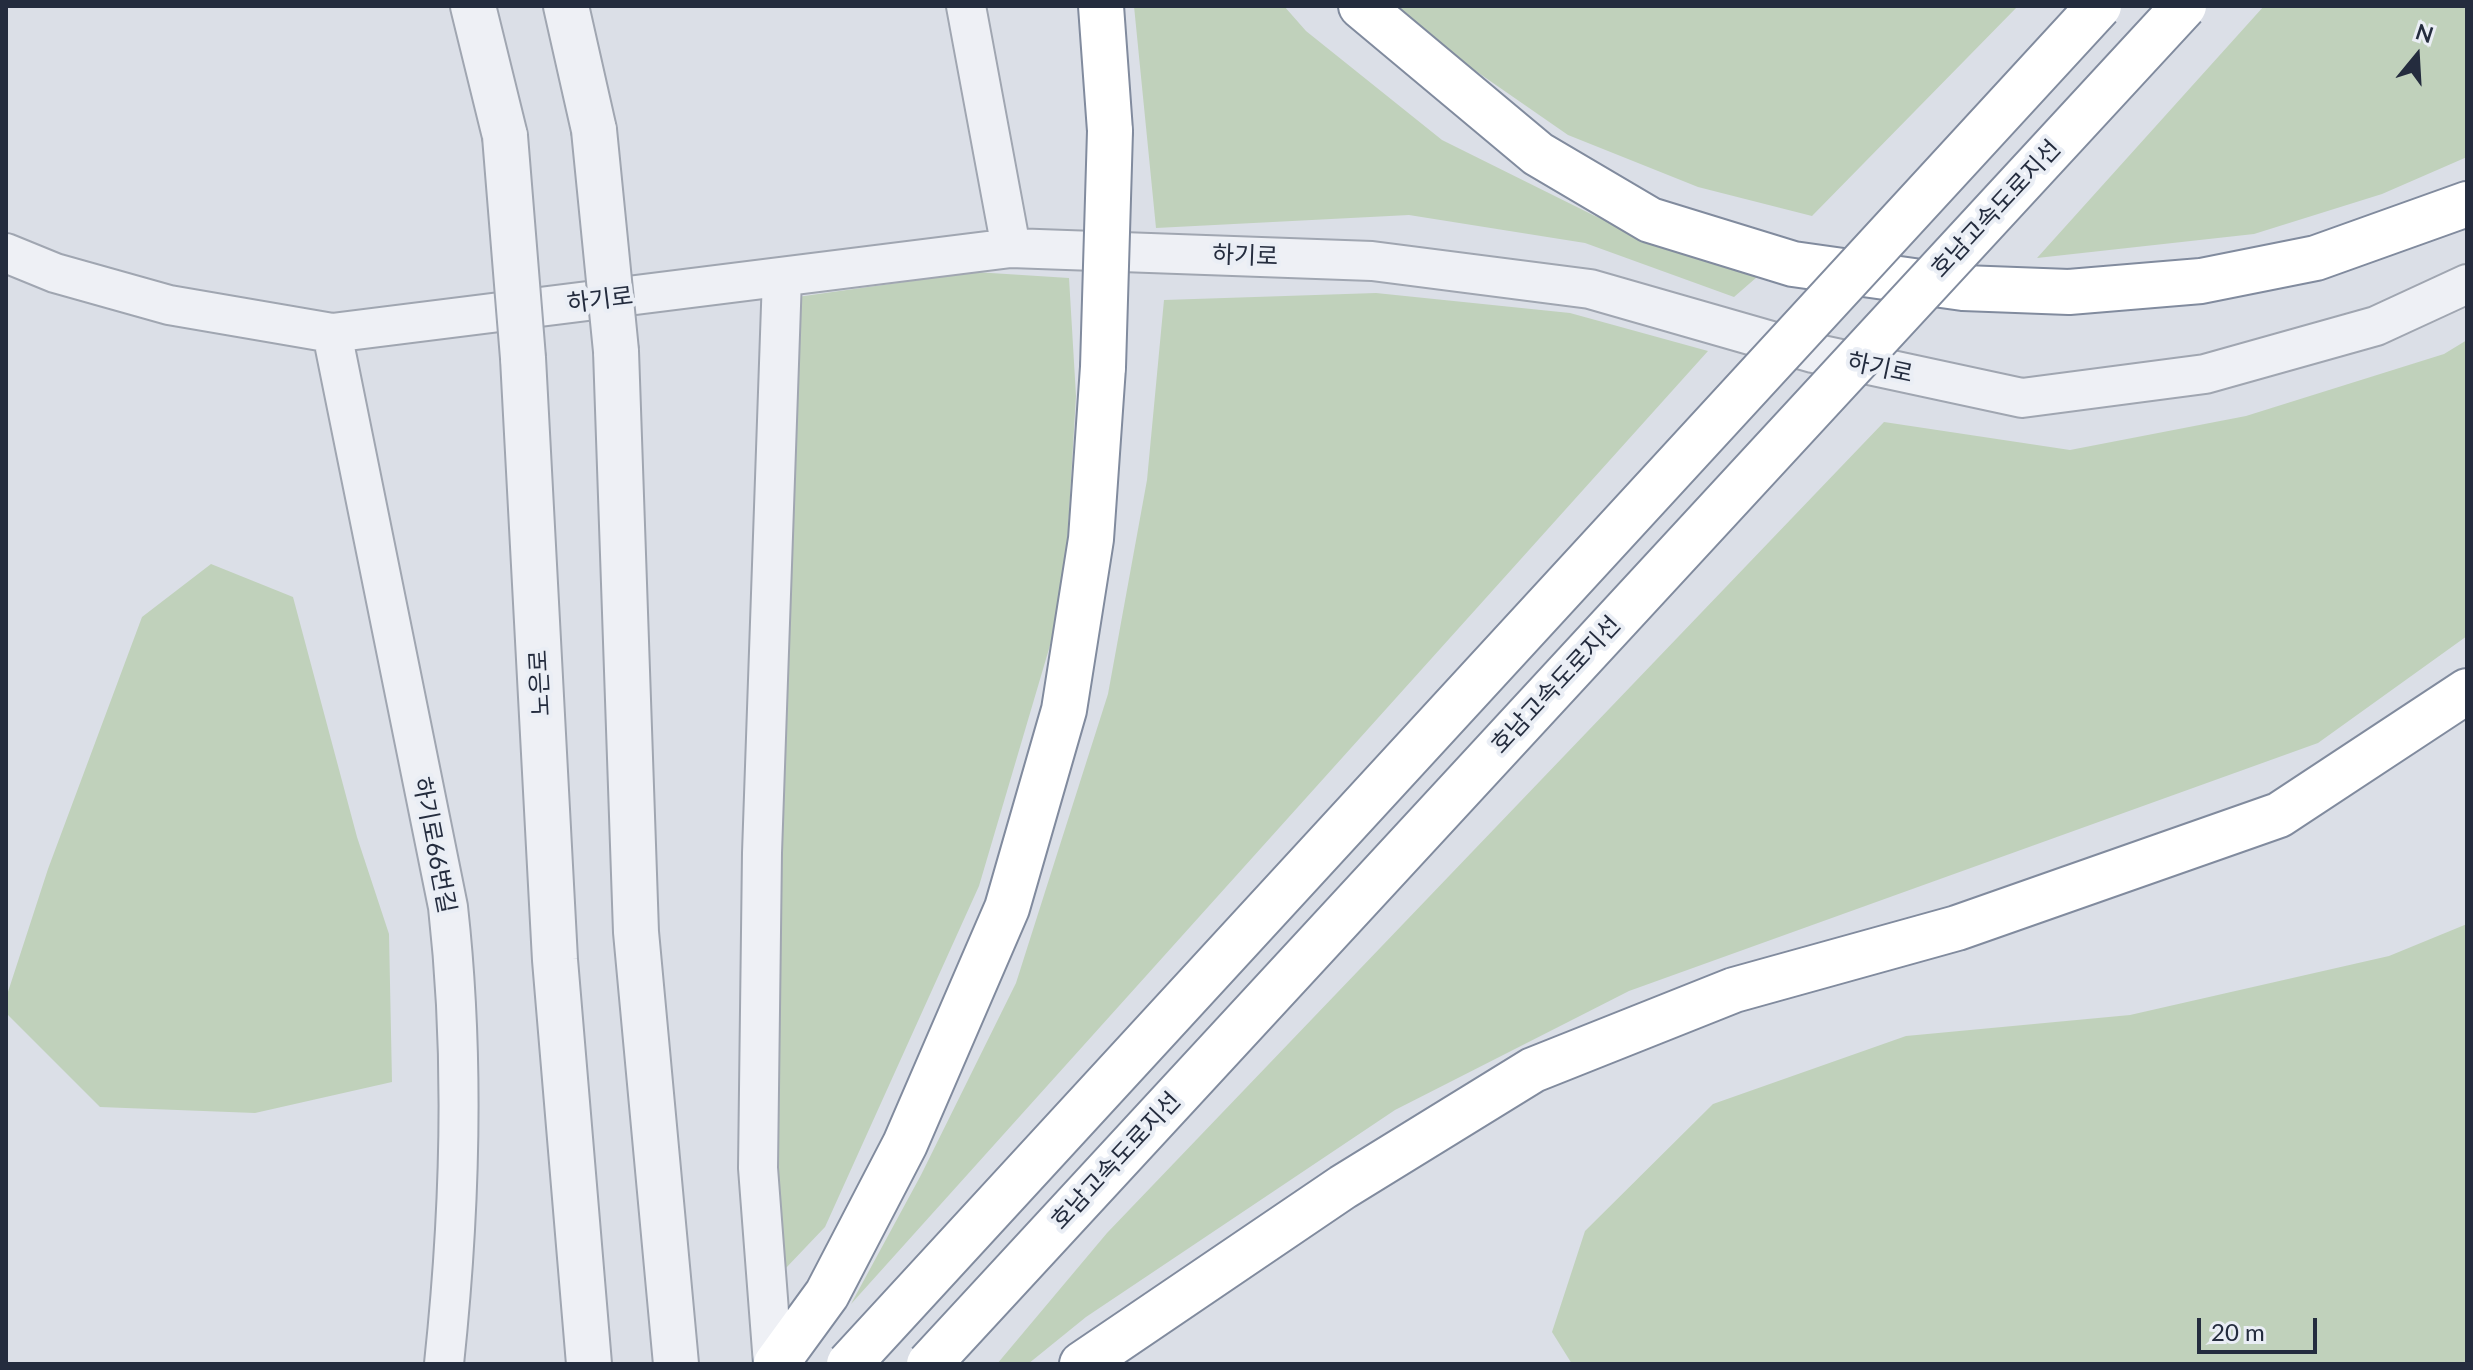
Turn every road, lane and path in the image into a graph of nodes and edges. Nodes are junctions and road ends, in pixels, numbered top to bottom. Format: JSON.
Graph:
{"nodes":[{"id":1,"x":473,"y":6,"type":"edge"},
{"id":2,"x":566,"y":6,"type":"edge"},
{"id":3,"x":966,"y":6,"type":"edge"},
{"id":4,"x":1101,"y":6,"type":"edge"},
{"id":5,"x":1361,"y":6,"type":"edge"},
{"id":6,"x":2099,"y":6,"type":"edge"},
{"id":7,"x":2184,"y":6,"type":"edge"},
{"id":8,"x":2467,"y":204,"type":"edge"},
{"id":9,"x":1011,"y":248,"type":"junction"},
{"id":10,"x":6,"y":253,"type":"edge"},
{"id":11,"x":782,"y":277,"type":"junction"},
{"id":12,"x":2467,"y":284,"type":"edge"},
{"id":13,"x":332,"y":333,"type":"junction"},
{"id":14,"x":2467,"y":691,"type":"edge"},
{"id":15,"x":444,"y":1364,"type":"edge"},
{"id":16,"x":589,"y":1364,"type":"edge"},
{"id":17,"x":676,"y":1364,"type":"edge"},
{"id":18,"x":774,"y":1364,"type":"edge"},
{"id":19,"x":849,"y":1364,"type":"edge"},
{"id":20,"x":929,"y":1364,"type":"edge"},
{"id":21,"x":1082,"y":1364,"type":"edge"}],
"edges":[{"from":1,"to":16,"type":"street","name":"노은로","bridge":true},
{"from":2,"to":17,"type":"street","bridge":true},
{"from":3,"to":9,"type":"street"},
{"from":4,"to":18,"type":"highway","bridge":true},
{"from":5,"to":8,"type":"highway"},
{"from":6,"to":19,"type":"highway","bridge":true},
{"from":7,"to":20,"type":"highway","name":"호남고속도로지선","bridge":true},
{"from":9,"to":11,"type":"street","name":"하기로"},
{"from":9,"to":12,"type":"street","name":"하기로"},
{"from":10,"to":13,"type":"street","name":"하기로"},
{"from":11,"to":13,"type":"street","name":"하기로"},
{"from":11,"to":18,"type":"street"},
{"from":13,"to":15,"type":"street","name":"하기로66번길"},
{"from":14,"to":21,"type":"highway"}]}
